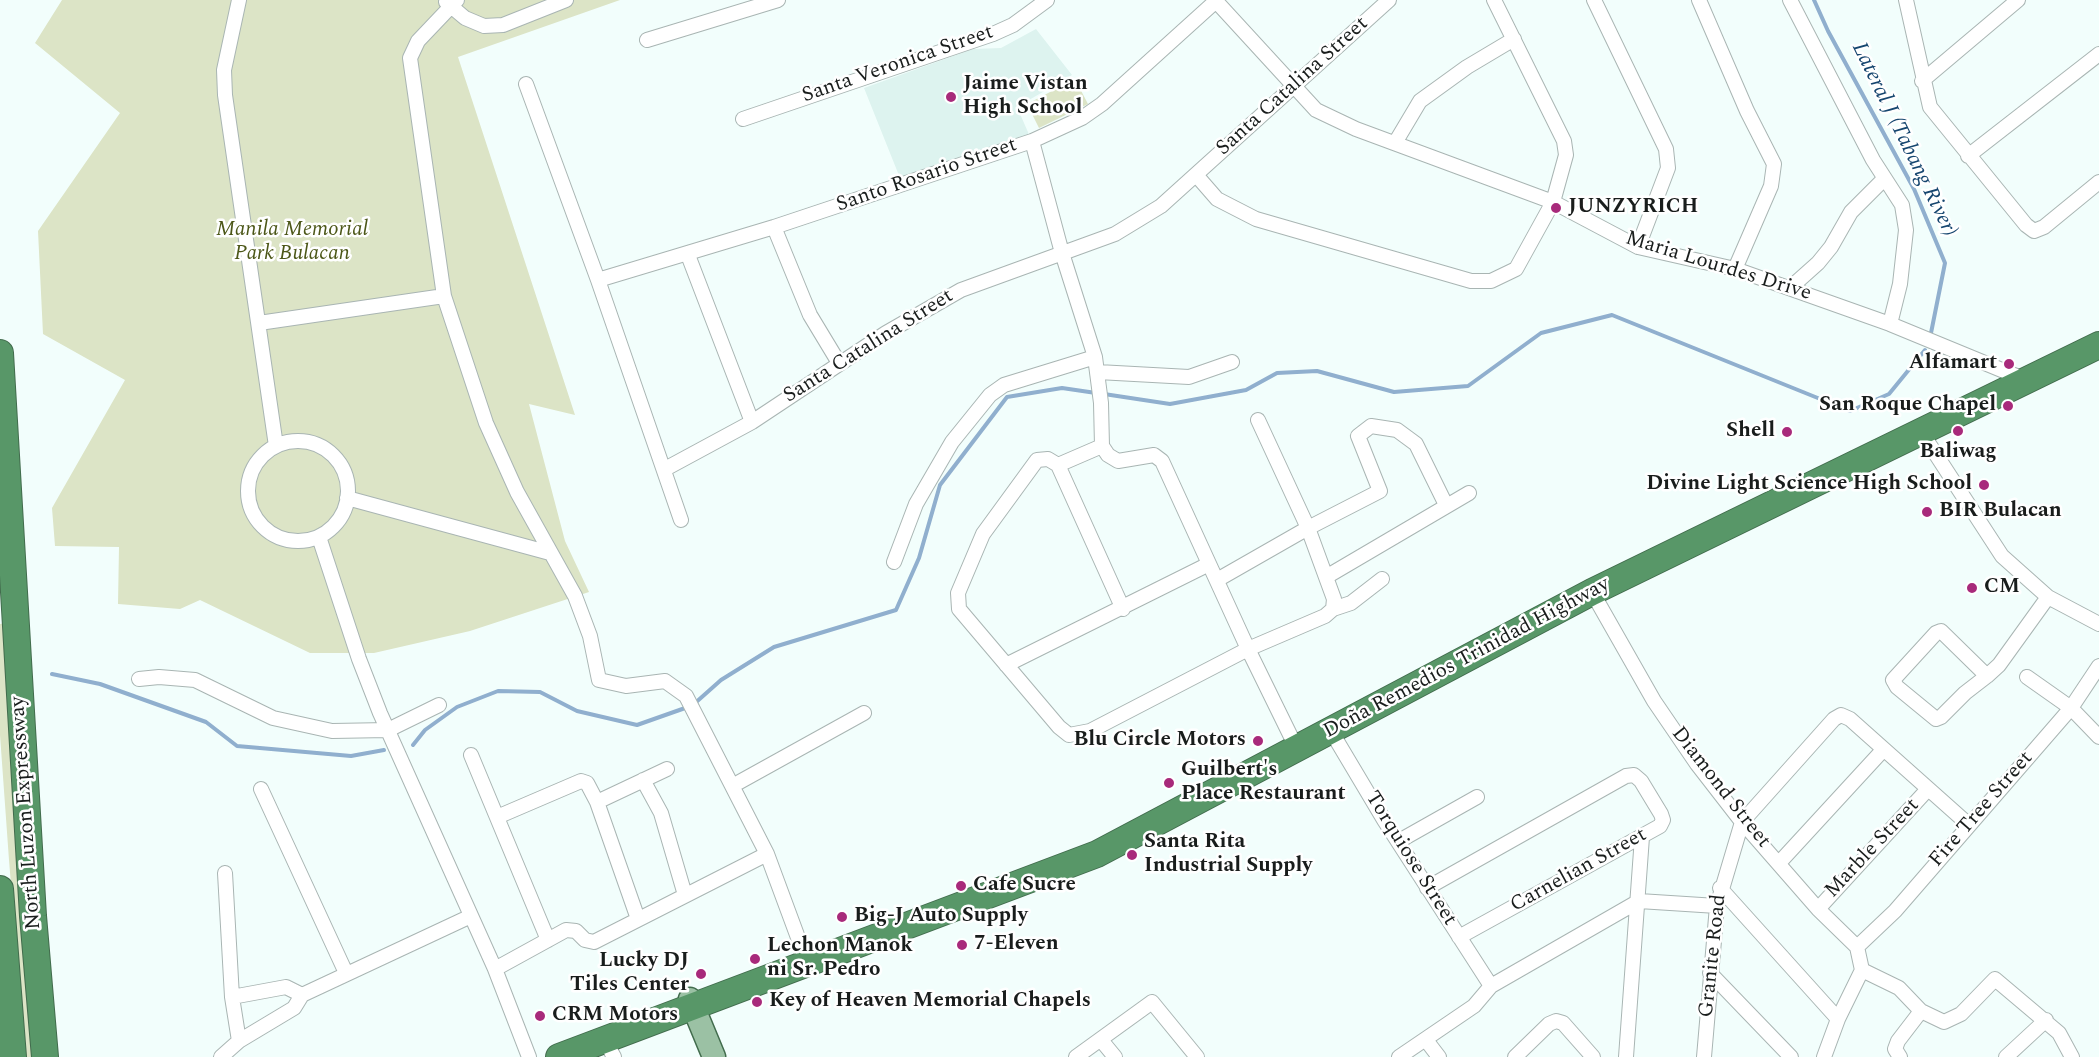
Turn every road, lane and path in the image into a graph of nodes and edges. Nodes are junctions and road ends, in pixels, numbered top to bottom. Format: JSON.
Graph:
{"nodes":[{"id":1,"x":239,"y":0,"type":"edge"},
{"id":2,"x":566,"y":0,"type":"edge"},
{"id":3,"x":778,"y":0,"type":"edge"},
{"id":4,"x":1047,"y":0,"type":"edge"},
{"id":5,"x":1216,"y":0,"type":"edge"},
{"id":6,"x":1389,"y":0,"type":"edge"},
{"id":7,"x":1494,"y":0,"type":"edge"},
{"id":8,"x":1594,"y":0,"type":"edge"},
{"id":9,"x":1699,"y":0,"type":"edge"},
{"id":10,"x":1790,"y":0,"type":"edge"},
{"id":11,"x":1906,"y":0,"type":"edge"},
{"id":12,"x":2018,"y":0,"type":"edge"},
{"id":13,"x":450,"y":2,"type":"edge"},
{"id":14,"x":1514,"y":39,"type":"junction"},
{"id":15,"x":647,"y":40,"type":"dead end"},
{"id":16,"x":2099,"y":54,"type":"edge"},
{"id":17,"x":1922,"y":81,"type":"junction"},
{"id":18,"x":526,"y":84,"type":"dead end"},
{"id":19,"x":1293,"y":87,"type":"junction"},
{"id":20,"x":743,"y":119,"type":"dead end"},
{"id":21,"x":1032,"y":141,"type":"junction"},
{"id":22,"x":1395,"y":143,"type":"junction"},
{"id":23,"x":1968,"y":156,"type":"junction"},
{"id":24,"x":1197,"y":176,"type":"junction"},
{"id":25,"x":1884,"y":179,"type":"junction"},
{"id":26,"x":2099,"y":182,"type":"edge"},
{"id":27,"x":1553,"y":202,"type":"junction"},
{"id":28,"x":774,"y":227,"type":"junction"},
{"id":29,"x":1638,"y":247,"type":"junction"},
{"id":30,"x":1062,"y":253,"type":"junction"},
{"id":31,"x":688,"y":255,"type":"junction"},
{"id":32,"x":1735,"y":268,"type":"junction"},
{"id":33,"x":598,"y":280,"type":"junction"},
{"id":34,"x":1790,"y":288,"type":"junction"},
{"id":35,"x":444,"y":296,"type":"junction"},
{"id":36,"x":259,"y":323,"type":"junction"},
{"id":37,"x":1890,"y":324,"type":"junction"},
{"id":38,"x":2099,"y":345,"type":"edge"},
{"id":39,"x":0,"y":353,"type":"edge"},
{"id":40,"x":1095,"y":357,"type":"junction"},
{"id":41,"x":1232,"y":362,"type":"dead end"},
{"id":42,"x":839,"y":363,"type":"junction"},
{"id":43,"x":1098,"y":375,"type":"junction"},
{"id":44,"x":2028,"y":380,"type":"junction"},
{"id":45,"x":1258,"y":420,"type":"dead end"},
{"id":46,"x":752,"y":422,"type":"junction"},
{"id":47,"x":1922,"y":433,"type":"junction"},
{"id":48,"x":276,"y":446,"type":"junction"},
{"id":49,"x":1102,"y":446,"type":"junction"},
{"id":50,"x":1058,"y":465,"type":"junction"},
{"id":51,"x":664,"y":469,"type":"junction"},
{"id":52,"x":1469,"y":493,"type":"dead end"},
{"id":53,"x":348,"y":498,"type":"junction"},
{"id":54,"x":1446,"y":505,"type":"junction"},
{"id":55,"x":681,"y":520,"type":"dead end"},
{"id":56,"x":1308,"y":528,"type":"junction"},
{"id":57,"x":320,"y":537,"type":"junction"},
{"id":58,"x":550,"y":553,"type":"junction"},
{"id":59,"x":894,"y":562,"type":"dead end"},
{"id":60,"x":1209,"y":564,"type":"junction"},
{"id":61,"x":1326,"y":577,"type":"junction"},
{"id":62,"x":1382,"y":579,"type":"dead end"},
{"id":63,"x":1217,"y":580,"type":"junction"},
{"id":64,"x":1592,"y":592,"type":"junction"},
{"id":65,"x":2048,"y":597,"type":"junction"},
{"id":66,"x":1123,"y":609,"type":"junction"},
{"id":67,"x":1333,"y":609,"type":"junction"},
{"id":68,"x":2099,"y":624,"type":"edge"},
{"id":69,"x":1248,"y":649,"type":"junction"},
{"id":70,"x":1006,"y":665,"type":"junction"},
{"id":71,"x":2099,"y":666,"type":"edge"},
{"id":72,"x":1987,"y":676,"type":"junction"},
{"id":73,"x":2027,"y":677,"type":"dead end"},
{"id":74,"x":139,"y":679,"type":"dead end"},
{"id":75,"x":439,"y":705,"type":"dead end"},
{"id":76,"x":2071,"y":708,"type":"junction"},
{"id":77,"x":864,"y":713,"type":"dead end"},
{"id":78,"x":388,"y":730,"type":"junction"},
{"id":79,"x":1331,"y":731,"type":"junction"},
{"id":80,"x":2099,"y":737,"type":"edge"},
{"id":81,"x":1297,"y":749,"type":"junction"},
{"id":82,"x":1883,"y":750,"type":"junction"},
{"id":83,"x":471,"y":755,"type":"dead end"},
{"id":84,"x":667,"y":769,"type":"dead end"},
{"id":85,"x":643,"y":780,"type":"junction"},
{"id":86,"x":734,"y":785,"type":"junction"},
{"id":87,"x":261,"y":789,"type":"dead end"},
{"id":88,"x":1928,"y":789,"type":"junction"},
{"id":89,"x":1478,"y":797,"type":"dead end"},
{"id":90,"x":597,"y":802,"type":"junction"},
{"id":91,"x":497,"y":817,"type":"junction"},
{"id":92,"x":1743,"y":822,"type":"junction"},
{"id":93,"x":1969,"y":825,"type":"junction"},
{"id":94,"x":1642,"y":837,"type":"junction"},
{"id":95,"x":1399,"y":841,"type":"junction"},
{"id":96,"x":767,"y":854,"type":"junction"},
{"id":97,"x":1779,"y":863,"type":"junction"},
{"id":98,"x":225,"y":873,"type":"dead end"},
{"id":99,"x":1427,"y":888,"type":"junction"},
{"id":100,"x":1720,"y":888,"type":"junction"},
{"id":101,"x":0,"y":889,"type":"edge"},
{"id":102,"x":685,"y":895,"type":"junction"},
{"id":103,"x":1638,"y":901,"type":"junction"},
{"id":104,"x":1717,"y":906,"type":"junction"},
{"id":105,"x":1818,"y":909,"type":"junction"},
{"id":106,"x":471,"y":916,"type":"junction"},
{"id":107,"x":638,"y":919,"type":"junction"},
{"id":108,"x":1459,"y":937,"type":"junction"},
{"id":109,"x":548,"y":940,"type":"junction"},
{"id":110,"x":1857,"y":947,"type":"junction"},
{"id":111,"x":807,"y":962,"type":"junction"},
{"id":112,"x":495,"y":969,"type":"junction"},
{"id":113,"x":1862,"y":970,"type":"junction"},
{"id":114,"x":1710,"y":973,"type":"junction"},
{"id":115,"x":346,"y":974,"type":"junction"},
{"id":116,"x":1491,"y":986,"type":"junction"},
{"id":117,"x":302,"y":995,"type":"junction"},
{"id":118,"x":232,"y":997,"type":"junction"},
{"id":119,"x":690,"y":999,"type":"dead end"},
{"id":120,"x":1921,"y":1011,"type":"junction"},
{"id":121,"x":1839,"y":1018,"type":"junction"},
{"id":122,"x":2046,"y":1020,"type":"junction"},
{"id":123,"x":1101,"y":1040,"type":"junction"},
{"id":124,"x":1426,"y":1040,"type":"junction"},
{"id":125,"x":239,"y":1041,"type":"junction"},
{"id":126,"x":609,"y":1048,"type":"edge"},
{"id":127,"x":13,"y":1057,"type":"edge"},
{"id":128,"x":45,"y":1057,"type":"edge"},
{"id":129,"x":221,"y":1057,"type":"edge"},
{"id":130,"x":529,"y":1057,"type":"edge"},
{"id":131,"x":559,"y":1057,"type":"edge"},
{"id":132,"x":714,"y":1057,"type":"edge"},
{"id":133,"x":1076,"y":1057,"type":"edge"},
{"id":134,"x":1115,"y":1057,"type":"edge"},
{"id":135,"x":1197,"y":1057,"type":"edge"},
{"id":136,"x":1399,"y":1057,"type":"edge"},
{"id":137,"x":1439,"y":1057,"type":"edge"},
{"id":138,"x":1515,"y":1057,"type":"edge"},
{"id":139,"x":1593,"y":1057,"type":"edge"},
{"id":140,"x":1626,"y":1057,"type":"edge"},
{"id":141,"x":1704,"y":1057,"type":"edge"},
{"id":142,"x":1791,"y":1057,"type":"edge"},
{"id":143,"x":1824,"y":1057,"type":"edge"},
{"id":144,"x":1900,"y":1057,"type":"edge"},
{"id":145,"x":2006,"y":1057,"type":"edge"},
{"id":146,"x":2072,"y":1057,"type":"edge"}],
"edges":[{"from":1,"to":36,"type":"street"},
{"from":2,"to":13,"type":"street"},
{"from":3,"to":15,"type":"street"},
{"from":4,"to":20,"type":"street","name":"Santa Veronica Street"},
{"from":5,"to":19,"type":"street","name":"Maria Lourdes Drive"},
{"from":5,"to":21,"type":"street","name":"Santo Rosario Street"},
{"from":6,"to":19,"type":"street","name":"Santa Catalina Street"},
{"from":7,"to":14,"type":"street"},
{"from":8,"to":29,"type":"street"},
{"from":9,"to":32,"type":"street"},
{"from":10,"to":25,"type":"street"},
{"from":11,"to":17,"type":"street"},
{"from":12,"to":17,"type":"street"},
{"from":13,"to":35,"type":"street"},
{"from":14,"to":22,"type":"street"},
{"from":14,"to":27,"type":"street"},
{"from":16,"to":23,"type":"street"},
{"from":17,"to":23,"type":"street"},
{"from":18,"to":33,"type":"street"},
{"from":19,"to":22,"type":"street","name":"Maria Lourdes Drive"},
{"from":19,"to":24,"type":"street","name":"Santa Catalina Street"},
{"from":21,"to":28,"type":"street","name":"Santo Rosario Street"},
{"from":21,"to":30,"type":"street"},
{"from":22,"to":27,"type":"street","name":"Maria Lourdes Drive"},
{"from":23,"to":26,"type":"street"},
{"from":24,"to":27,"type":"street"},
{"from":24,"to":30,"type":"street","name":"Santa Catalina Street"},
{"from":25,"to":34,"type":"street"},
{"from":25,"to":37,"type":"street"},
{"from":27,"to":29,"type":"street","name":"Maria Lourdes Drive"},
{"from":28,"to":31,"type":"street","name":"Santo Rosario Street"},
{"from":28,"to":42,"type":"street"},
{"from":29,"to":32,"type":"street","name":"Maria Lourdes Drive"},
{"from":30,"to":40,"type":"street"},
{"from":30,"to":42,"type":"street","name":"Santa Catalina Street"},
{"from":31,"to":33,"type":"street","name":"Santo Rosario Street"},
{"from":31,"to":46,"type":"street"},
{"from":32,"to":34,"type":"street","name":"Maria Lourdes Drive"},
{"from":33,"to":51,"type":"street"},
{"from":34,"to":37,"type":"street","name":"Maria Lourdes Drive"},
{"from":35,"to":36,"type":"street"},
{"from":35,"to":58,"type":"street"},
{"from":36,"to":48,"type":"street"},
{"from":37,"to":44,"type":"street","name":"Maria Lourdes Drive"},
{"from":38,"to":44,"type":"highway","name":"Doña Remedios Trinidad Highway"},
{"from":39,"to":128,"type":"highway","name":"North Luzon Expressway"},
{"from":40,"to":43,"type":"street"},
{"from":40,"to":59,"type":"street"},
{"from":41,"to":43,"type":"street"},
{"from":42,"to":46,"type":"street","name":"Santa Catalina Street"},
{"from":43,"to":49,"type":"street"},
{"from":44,"to":47,"type":"highway","name":"Doña Remedios Trinidad Highway"},
{"from":45,"to":56,"type":"street"},
{"from":46,"to":51,"type":"street","name":"Santa Catalina Street"},
{"from":47,"to":64,"type":"highway","name":"Doña Remedios Trinidad Highway"},
{"from":47,"to":65,"type":"street"},
{"from":48,"to":53,"type":"street"},
{"from":48,"to":57,"type":"street"},
{"from":49,"to":50,"type":"street"},
{"from":49,"to":60,"type":"street"},
{"from":50,"to":66,"type":"street"},
{"from":50,"to":70,"type":"street"},
{"from":51,"to":55,"type":"street"},
{"from":52,"to":54,"type":"street"},
{"from":53,"to":57,"type":"street"},
{"from":53,"to":58,"type":"street"},
{"from":54,"to":56,"type":"street"},
{"from":54,"to":61,"type":"street"},
{"from":56,"to":61,"type":"street"},
{"from":56,"to":63,"type":"street"},
{"from":57,"to":78,"type":"street"},
{"from":58,"to":86,"type":"street"},
{"from":60,"to":63,"type":"street"},
{"from":60,"to":66,"type":"street"},
{"from":61,"to":67,"type":"street"},
{"from":62,"to":67,"type":"street"},
{"from":63,"to":69,"type":"street"},
{"from":64,"to":79,"type":"highway","name":"Doña Remedios Trinidad Highway"},
{"from":64,"to":92,"type":"street","name":"Diamond Street"},
{"from":65,"to":68,"type":"street"},
{"from":65,"to":72,"type":"street"},
{"from":66,"to":70,"type":"street"},
{"from":67,"to":69,"type":"street"},
{"from":69,"to":70,"type":"street"},
{"from":69,"to":81,"type":"street"},
{"from":71,"to":76,"type":"street","name":"Fire Tree Street"},
{"from":72,"to":72,"type":"street"},
{"from":73,"to":76,"type":"street"},
{"from":74,"to":78,"type":"street"},
{"from":75,"to":78,"type":"street"},
{"from":76,"to":80,"type":"street"},
{"from":76,"to":93,"type":"street","name":"Fire Tree Street"},
{"from":77,"to":86,"type":"street"},
{"from":78,"to":106,"type":"street"},
{"from":79,"to":81,"type":"highway","name":"Doña Remedios Trinidad Highway"},
{"from":79,"to":95,"type":"street","name":"Torquiose Street"},
{"from":81,"to":111,"type":"highway","name":"Doña Remedios Trinidad Highway"},
{"from":82,"to":88,"type":"street"},
{"from":82,"to":92,"type":"street"},
{"from":82,"to":97,"type":"street"},
{"from":83,"to":91,"type":"street"},
{"from":84,"to":85,"type":"street"},
{"from":85,"to":90,"type":"street"},
{"from":85,"to":102,"type":"street"},
{"from":86,"to":96,"type":"street"},
{"from":87,"to":115,"type":"street"},
{"from":88,"to":93,"type":"street"},
{"from":88,"to":105,"type":"street","name":"Marble Street"},
{"from":89,"to":95,"type":"street"},
{"from":90,"to":91,"type":"street"},
{"from":90,"to":107,"type":"street"},
{"from":91,"to":109,"type":"street"},
{"from":92,"to":97,"type":"street","name":"Diamond Street"},
{"from":92,"to":100,"type":"street","name":"Granite Road"},
{"from":93,"to":110,"type":"street","name":"Fire Tree Street"},
{"from":94,"to":99,"type":"street","name":"Carnelian Street"},
{"from":94,"to":103,"type":"street"},
{"from":94,"to":108,"type":"street","name":"Carnelian Street"},
{"from":95,"to":99,"type":"street","name":"Torquiose Street"},
{"from":96,"to":102,"type":"street"},
{"from":96,"to":111,"type":"street"},
{"from":97,"to":105,"type":"street","name":"Diamond Street"},
{"from":98,"to":118,"type":"street"},
{"from":99,"to":108,"type":"street","name":"Torquiose Street"},
{"from":100,"to":104,"type":"street","name":"Granite Road"},
{"from":100,"to":121,"type":"street"},
{"from":101,"to":127,"type":"highway","name":"North Luzon Expressway"},
{"from":102,"to":107,"type":"street"},
{"from":103,"to":104,"type":"street"},
{"from":103,"to":116,"type":"street"},
{"from":103,"to":140,"type":"street"},
{"from":104,"to":114,"type":"street","name":"Granite Road"},
{"from":105,"to":110,"type":"street","name":"Diamond Street"},
{"from":106,"to":112,"type":"street"},
{"from":106,"to":115,"type":"street"},
{"from":107,"to":109,"type":"street"},
{"from":108,"to":116,"type":"street","name":"Torquiose Street"},
{"from":109,"to":112,"type":"street"},
{"from":110,"to":113,"type":"street"},
{"from":111,"to":126,"type":"highway","name":"Doña Remedios Trinidad Highway"},
{"from":112,"to":130,"type":"street"},
{"from":113,"to":120,"type":"street"},
{"from":113,"to":121,"type":"street"},
{"from":114,"to":141,"type":"street","name":"Granite Road"},
{"from":114,"to":142,"type":"street"},
{"from":115,"to":117,"type":"street"},
{"from":116,"to":124,"type":"street"},
{"from":117,"to":118,"type":"street"},
{"from":117,"to":125,"type":"street"},
{"from":118,"to":125,"type":"street"},
{"from":119,"to":132,"type":"main road"},
{"from":120,"to":122,"type":"street"},
{"from":120,"to":144,"type":"street"},
{"from":121,"to":143,"type":"street"},
{"from":122,"to":145,"type":"street"},
{"from":122,"to":146,"type":"street"},
{"from":123,"to":133,"type":"street"},
{"from":123,"to":134,"type":"street"},
{"from":123,"to":135,"type":"street"},
{"from":124,"to":136,"type":"street"},
{"from":124,"to":137,"type":"street"},
{"from":125,"to":129,"type":"street"},
{"from":126,"to":131,"type":"highway","name":"Doña Remedios Trinidad Highway"},
{"from":138,"to":139,"type":"street"}]}
